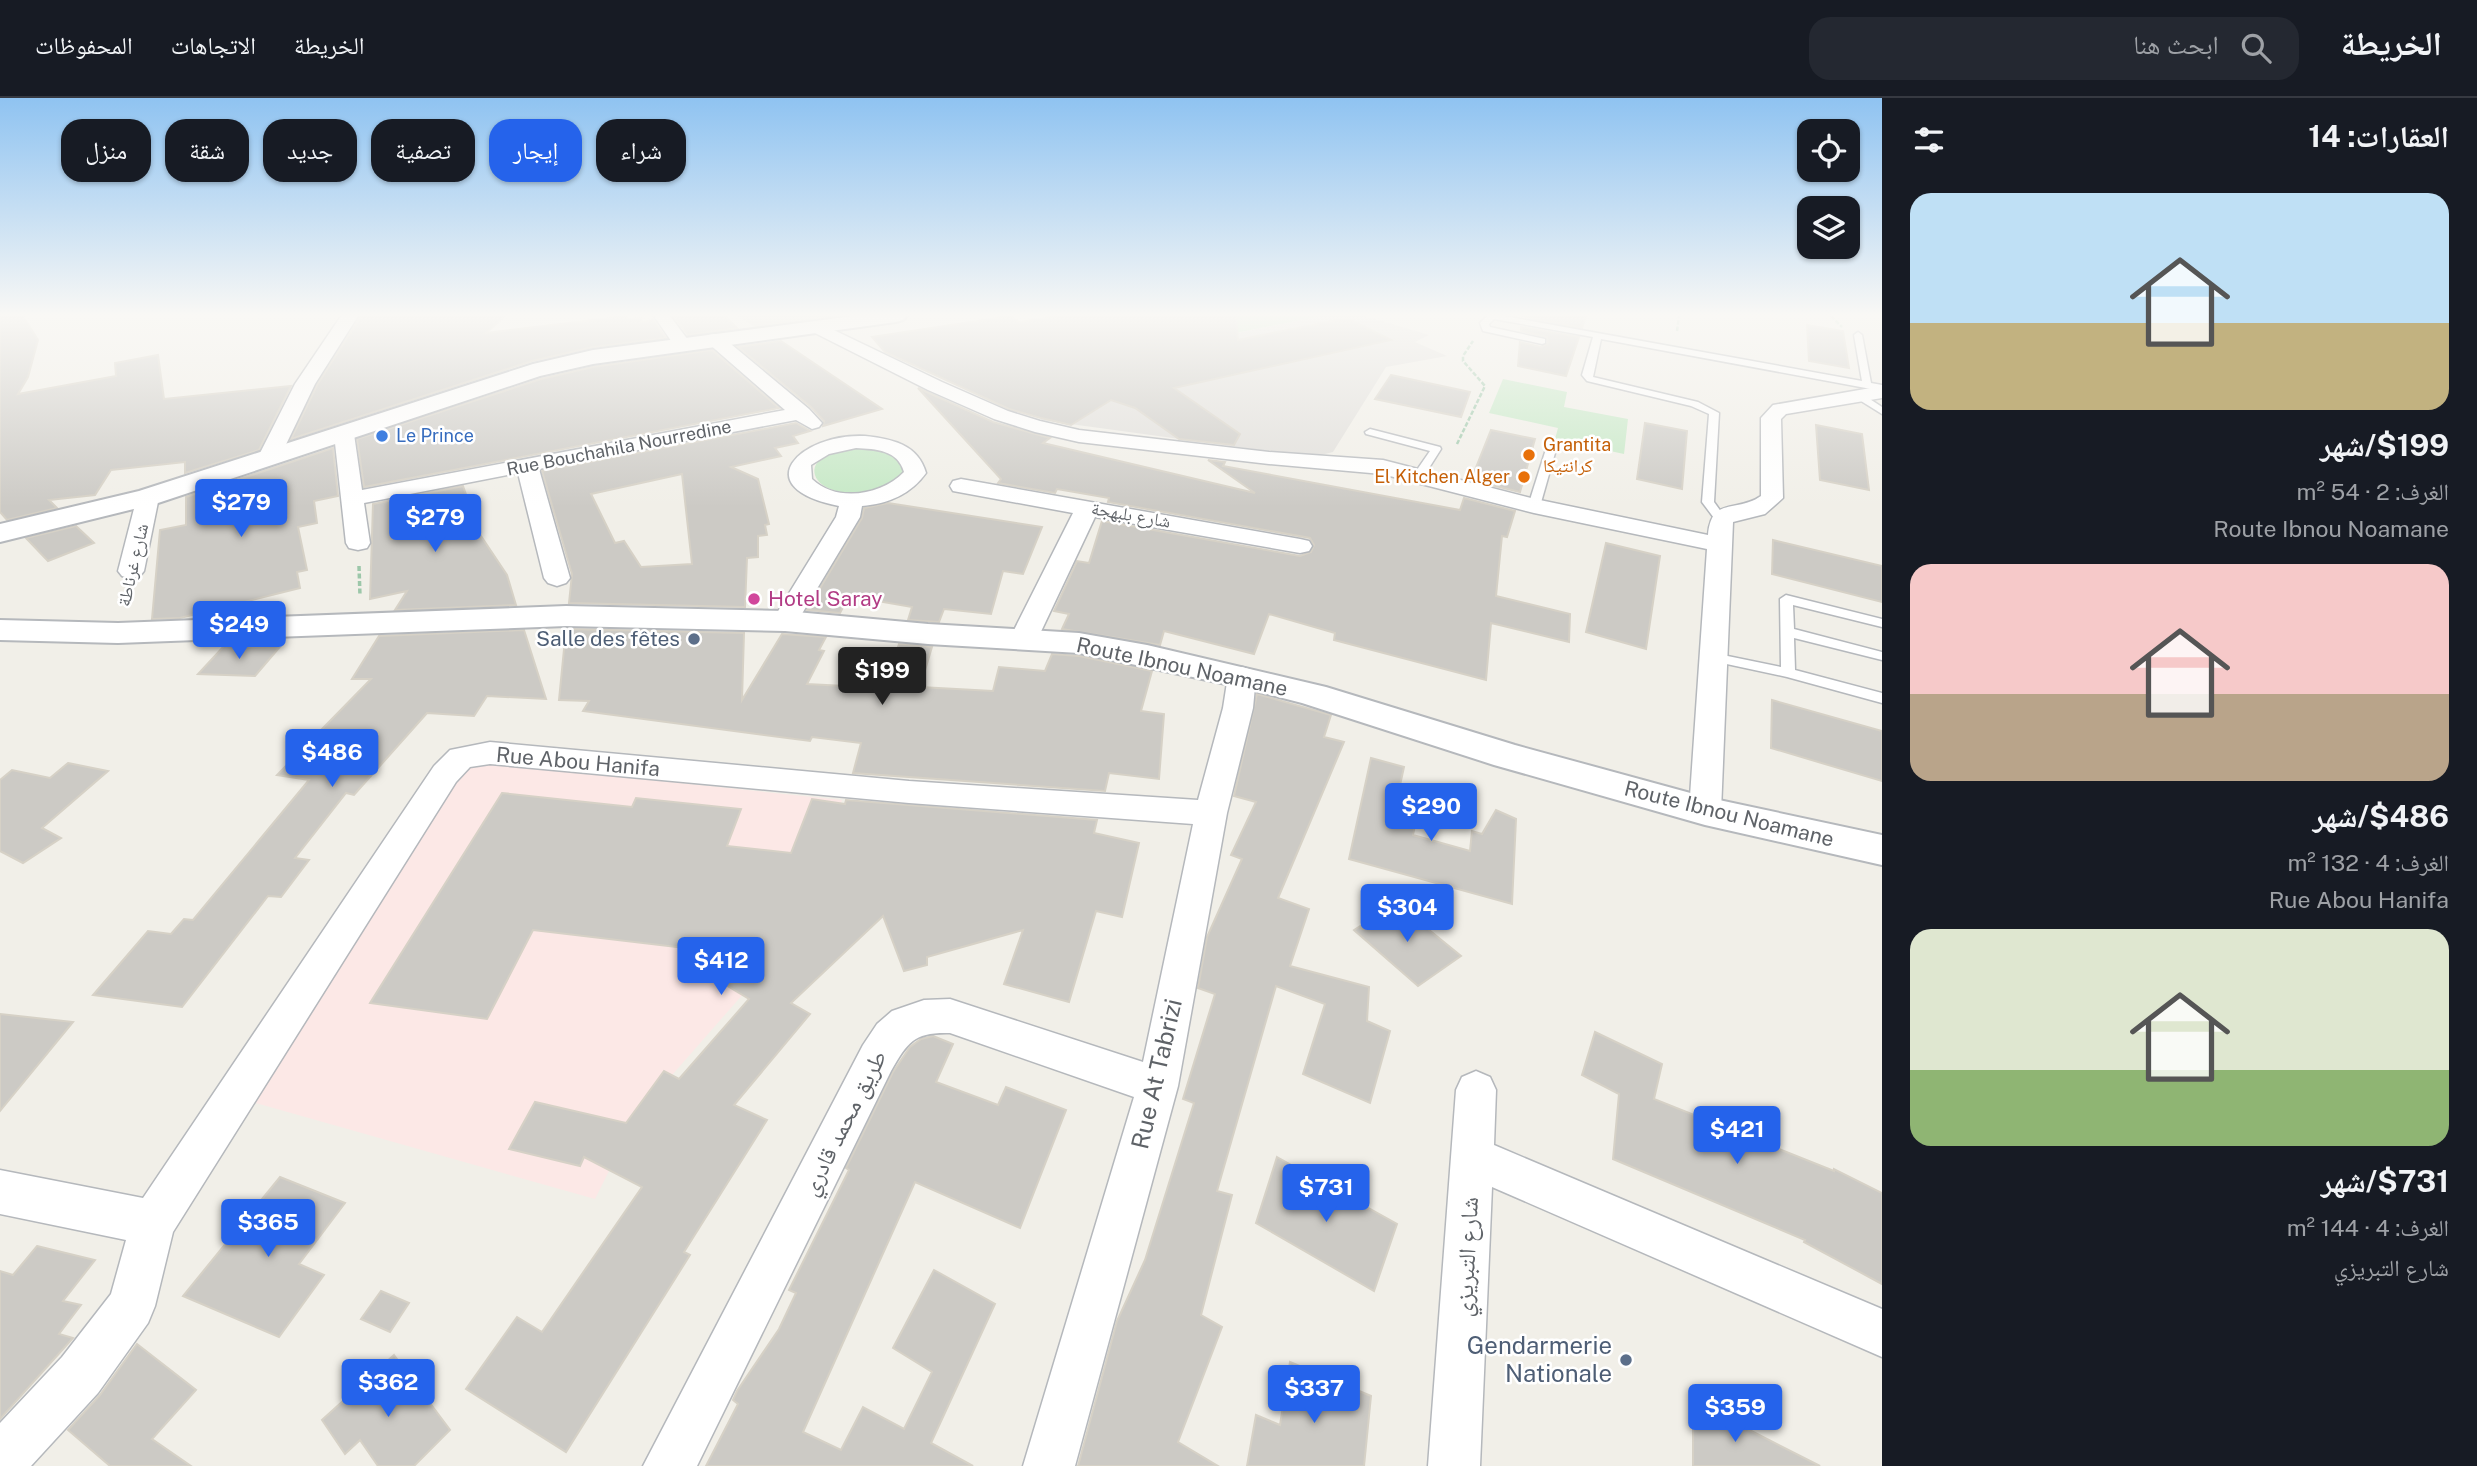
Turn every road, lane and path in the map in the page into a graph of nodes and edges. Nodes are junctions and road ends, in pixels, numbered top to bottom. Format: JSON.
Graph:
{"nodes":[{"id":1,"x":307,"y":380,"type":"edge"},
{"id":2,"x":503,"y":380,"type":"edge"},
{"id":3,"x":762,"y":380,"type":"edge"},
{"id":4,"x":924,"y":380,"type":"edge"},
{"id":5,"x":1480,"y":380,"type":"edge"},
{"id":6,"x":1593,"y":380,"type":"edge"},
{"id":7,"x":1821,"y":380,"type":"edge"},
{"id":8,"x":1872,"y":390,"type":"edge"},
{"id":9,"x":1882,"y":411,"type":"edge"},
{"id":10,"x":802,"y":413,"type":"junction"},
{"id":11,"x":1370,"y":432,"type":"dead end"},
{"id":12,"x":344,"y":435,"type":"junction"},
{"id":13,"x":836,"y":445,"type":"junction"},
{"id":14,"x":1552,"y":446,"type":"dead end"},
{"id":15,"x":1436,"y":449,"type":"junction"},
{"id":16,"x":269,"y":457,"type":"junction"},
{"id":17,"x":527,"y":467,"type":"junction"},
{"id":18,"x":1418,"y":477,"type":"junction"},
{"id":19,"x":961,"y":486,"type":"dead end"},
{"id":20,"x":148,"y":497,"type":"junction"},
{"id":21,"x":354,"y":498,"type":"junction"},
{"id":22,"x":852,"y":500,"type":"junction"},
{"id":23,"x":1534,"y":506,"type":"junction"},
{"id":24,"x":1087,"y":508,"type":"junction"},
{"id":25,"x":1719,"y":532,"type":"junction"},
{"id":26,"x":0,"y":533,"type":"edge"},
{"id":27,"x":358,"y":543,"type":"joint"},
{"id":28,"x":1300,"y":545,"type":"dead end"},
{"id":29,"x":131,"y":571,"type":"dead end"},
{"id":30,"x":557,"y":578,"type":"dead end"},
{"id":31,"x":785,"y":621,"type":"junction"},
{"id":32,"x":1882,"y":623,"type":"edge"},
{"id":33,"x":361,"y":625,"type":"junction"},
{"id":34,"x":0,"y":631,"type":"edge"},
{"id":35,"x":1788,"y":632,"type":"junction"},
{"id":36,"x":1023,"y":640,"type":"junction"},
{"id":37,"x":1882,"y":656,"type":"edge"},
{"id":38,"x":1713,"y":657,"type":"junction"},
{"id":39,"x":1788,"y":673,"type":"junction"},
{"id":40,"x":1242,"y":676,"type":"junction"},
{"id":41,"x":1882,"y":698,"type":"edge"},
{"id":42,"x":1705,"y":811,"type":"junction"},
{"id":43,"x":1210,"y":813,"type":"junction"},
{"id":44,"x":1882,"y":850,"type":"edge"},
{"id":45,"x":1158,"y":1086,"type":"junction"},
{"id":46,"x":1476,"y":1090,"type":"dead end"},
{"id":47,"x":1472,"y":1157,"type":"junction"},
{"id":48,"x":0,"y":1192,"type":"edge"},
{"id":49,"x":153,"y":1223,"type":"junction"},
{"id":50,"x":1882,"y":1333,"type":"edge"},
{"id":51,"x":0,"y":1461,"type":"edge"},
{"id":52,"x":669,"y":1466,"type":"edge"},
{"id":53,"x":1049,"y":1466,"type":"edge"},
{"id":54,"x":1454,"y":1466,"type":"edge"}],
"edges":[{"from":1,"to":16,"type":"street"},
{"from":2,"to":12,"type":"street"},
{"from":3,"to":10,"type":"street"},
{"from":4,"to":18,"type":"street"},
{"from":5,"to":15,"type":"path"},
{"from":6,"to":25,"type":"lane"},
{"from":7,"to":8,"type":"lane"},
{"from":8,"to":9,"type":"lane"},
{"from":8,"to":25,"type":"street"},
{"from":10,"to":13,"type":"street"},
{"from":10,"to":17,"type":"street","name":"Rue Bouchahila Nourredine"},
{"from":11,"to":15,"type":"lane"},
{"from":12,"to":16,"type":"street"},
{"from":12,"to":21,"type":"street"},
{"from":13,"to":22,"type":"street"},
{"from":13,"to":22,"type":"street"},
{"from":14,"to":23,"type":"lane"},
{"from":15,"to":18,"type":"lane"},
{"from":16,"to":20,"type":"street"},
{"from":17,"to":21,"type":"street","name":"Rue Bouchahila Nourredine"},
{"from":17,"to":30,"type":"street"},
{"from":18,"to":23,"type":"street"},
{"from":19,"to":24,"type":"street","name":"شارع بلبهجة"},
{"from":20,"to":26,"type":"street"},
{"from":20,"to":29,"type":"street","name":"شارع غرناطة"},
{"from":21,"to":27,"type":"street"},
{"from":22,"to":31,"type":"street"},
{"from":23,"to":25,"type":"street"},
{"from":24,"to":28,"type":"street","name":"شارع بلبهجة"},
{"from":24,"to":36,"type":"street"},
{"from":25,"to":38,"type":"street"},
{"from":27,"to":33,"type":"path"},
{"from":31,"to":33,"type":"street","name":"Route Ibnou Noamane"},
{"from":31,"to":36,"type":"street","name":"Route Ibnou Noamane"},
{"from":32,"to":35,"type":"lane"},
{"from":33,"to":34,"type":"street","name":"Route Ibnou Noamane"},
{"from":35,"to":37,"type":"lane"},
{"from":35,"to":39,"type":"lane"},
{"from":36,"to":40,"type":"street","name":"Route Ibnou Noamane"},
{"from":38,"to":39,"type":"lane"},
{"from":38,"to":42,"type":"street"},
{"from":39,"to":41,"type":"lane"},
{"from":40,"to":42,"type":"street","name":"Route Ibnou Noamane"},
{"from":40,"to":43,"type":"street","name":"Rue At Tabrizi"},
{"from":42,"to":44,"type":"street","name":"Route Ibnou Noamane"},
{"from":43,"to":45,"type":"street","name":"Rue At Tabrizi"},
{"from":43,"to":49,"type":"street","name":"Rue Abou Hanifa"},
{"from":45,"to":52,"type":"street","name":"طريق محمد قادري"},
{"from":45,"to":53,"type":"street","name":"Rue At Tabrizi"},
{"from":46,"to":47,"type":"street","name":"شارع التبريزي"},
{"from":47,"to":50,"type":"street"},
{"from":47,"to":54,"type":"street","name":"شارع التبريزي"},
{"from":48,"to":49,"type":"street"},
{"from":49,"to":51,"type":"street","name":"Rue Abou Hanifa"}]}
